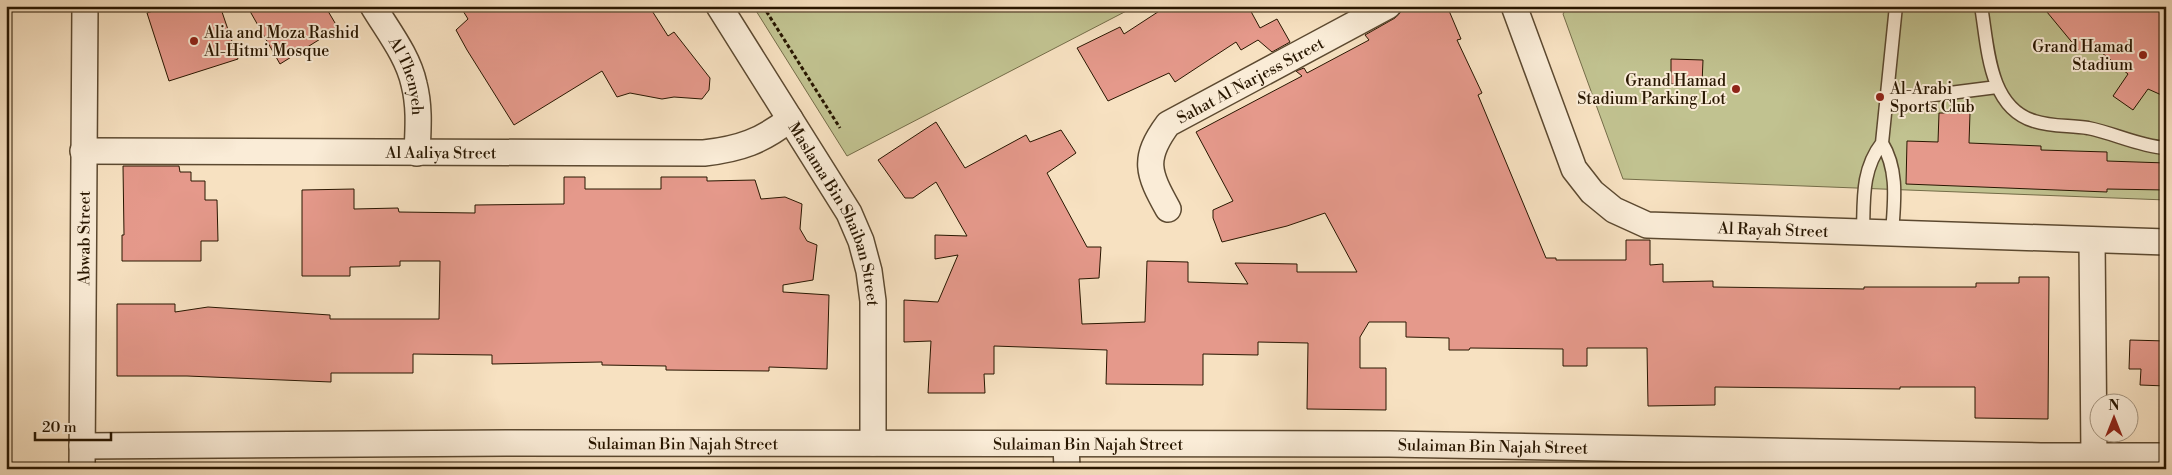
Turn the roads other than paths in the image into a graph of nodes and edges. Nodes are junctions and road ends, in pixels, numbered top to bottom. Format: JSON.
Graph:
{"nodes":[{"id":1,"x":85,"y":6,"type":"edge"},
{"id":2,"x":373,"y":6,"type":"edge"},
{"id":3,"x":719,"y":6,"type":"edge"},
{"id":4,"x":1388,"y":6,"type":"edge"},
{"id":5,"x":1896,"y":6,"type":"edge"},
{"id":6,"x":1981,"y":6,"type":"edge"},
{"id":7,"x":1516,"y":7,"type":"edge"},
{"id":8,"x":1997,"y":87,"type":"junction"},
{"id":9,"x":1887,"y":101,"type":"junction"},
{"id":10,"x":790,"y":118,"type":"junction"},
{"id":11,"x":1882,"y":143,"type":"junction"},
{"id":12,"x":2166,"y":148,"type":"edge"},
{"id":13,"x":83,"y":151,"type":"junction"},
{"id":14,"x":417,"y":153,"type":"junction"},
{"id":15,"x":1168,"y":209,"type":"dead end"},
{"id":16,"x":1864,"y":233,"type":"junction"},
{"id":17,"x":1892,"y":234,"type":"junction"},
{"id":18,"x":2092,"y":240,"type":"junction"},
{"id":19,"x":2166,"y":242,"type":"edge"},
{"id":20,"x":873,"y":443,"type":"junction"},
{"id":21,"x":1066,"y":444,"type":"junction"},
{"id":22,"x":2094,"y":456,"type":"junction"},
{"id":23,"x":2166,"y":456,"type":"edge"},
{"id":24,"x":82,"y":457,"type":"edge"},
{"id":25,"x":1066,"y":469,"type":"edge"}],
"edges":[{"from":1,"to":13,"type":"street","name":"Abwab Street"},
{"from":2,"to":14,"type":"street","name":"Al Thenyeh"},
{"from":3,"to":10,"type":"street","name":"Maslama Bin Shaiban Street"},
{"from":4,"to":15,"type":"street","name":"Sahat Al Narjess Street"},
{"from":5,"to":9,"type":"lane"},
{"from":6,"to":8,"type":"lane"},
{"from":7,"to":16,"type":"street","name":"Al Rayah Street"},
{"from":8,"to":9,"type":"lane"},
{"from":8,"to":12,"type":"lane"},
{"from":9,"to":11,"type":"lane"},
{"from":10,"to":14,"type":"street","name":"Al Aaliya Street"},
{"from":10,"to":20,"type":"street","name":"Maslama Bin Shaiban Street"},
{"from":11,"to":16,"type":"lane"},
{"from":11,"to":17,"type":"lane"},
{"from":13,"to":14,"type":"street","name":"Al Aaliya Street"},
{"from":13,"to":24,"type":"street","name":"Abwab Street"},
{"from":16,"to":17,"type":"street","name":"Al Rayah Street"},
{"from":17,"to":18,"type":"street","name":"Al Rayah Street"},
{"from":18,"to":19,"type":"street","name":"Al Rayah Street"},
{"from":18,"to":22,"type":"street"},
{"from":20,"to":21,"type":"street","name":"Sulaiman Bin Najah Street"},
{"from":20,"to":24,"type":"street","name":"Sulaiman Bin Najah Street"},
{"from":21,"to":22,"type":"street","name":"Sulaiman Bin Najah Street"},
{"from":21,"to":25,"type":"street"},
{"from":22,"to":23,"type":"street","name":"Sulaiman Bin Najah Street"}]}
